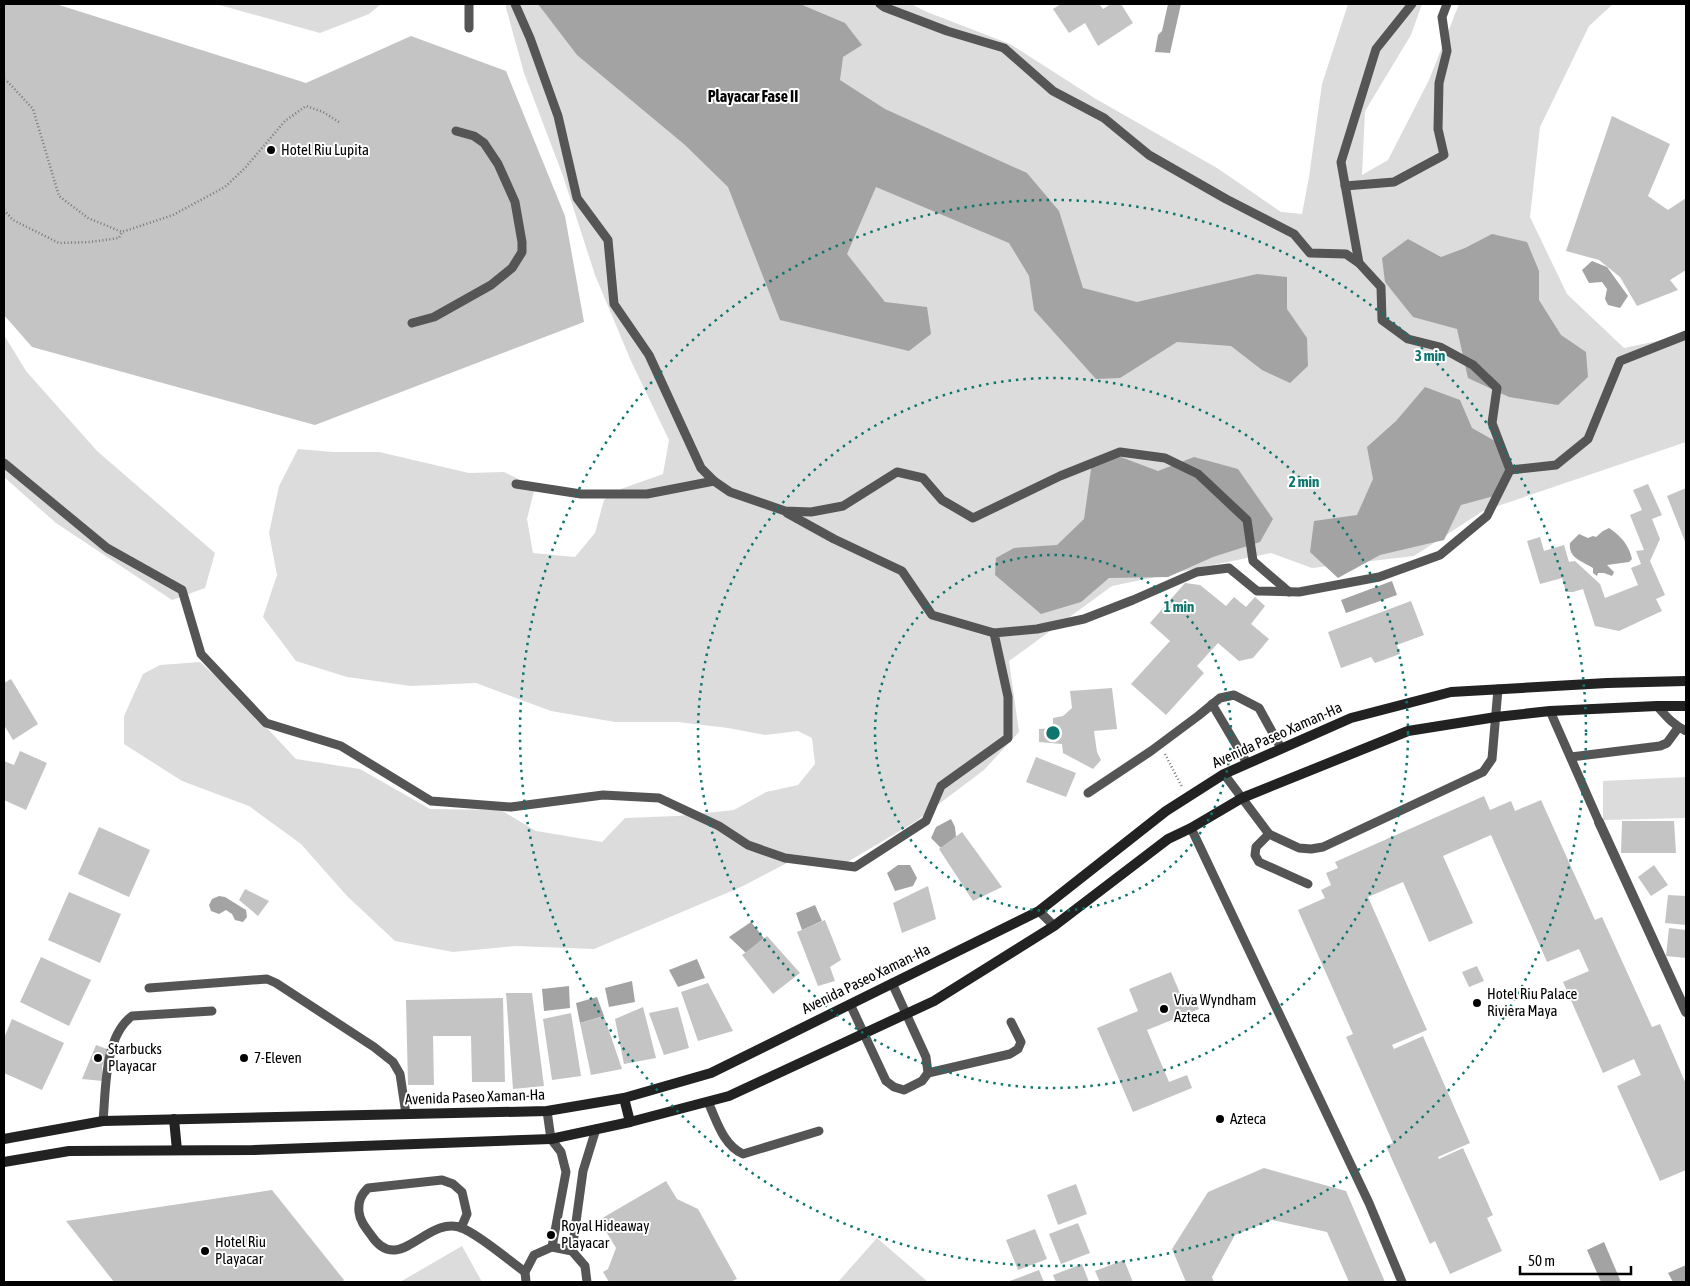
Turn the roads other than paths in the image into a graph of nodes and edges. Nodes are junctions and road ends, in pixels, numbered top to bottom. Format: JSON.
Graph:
{"nodes":[{"id":1,"x":470,"y":4,"type":"edge"},
{"id":2,"x":515,"y":4,"type":"edge"},
{"id":3,"x":880,"y":4,"type":"edge"},
{"id":4,"x":1412,"y":4,"type":"edge"},
{"id":5,"x":1447,"y":4,"type":"edge"},
{"id":6,"x":470,"y":28,"type":"dead end"},
{"id":7,"x":456,"y":131,"type":"dead end"},
{"id":8,"x":1345,"y":186,"type":"junction"},
{"id":9,"x":1359,"y":263,"type":"junction"},
{"id":10,"x":412,"y":323,"type":"dead end"},
{"id":11,"x":1686,"y":335,"type":"edge"},
{"id":12,"x":4,"y":463,"type":"edge"},
{"id":13,"x":1510,"y":470,"type":"junction"},
{"id":14,"x":714,"y":481,"type":"junction"},
{"id":15,"x":516,"y":484,"type":"dead end"},
{"id":16,"x":785,"y":511,"type":"junction"},
{"id":17,"x":1289,"y":592,"type":"junction"},
{"id":18,"x":994,"y":633,"type":"junction"},
{"id":19,"x":1686,"y":681,"type":"edge"},
{"id":20,"x":1498,"y":689,"type":"junction"},
{"id":21,"x":1212,"y":704,"type":"junction"},
{"id":22,"x":1657,"y":706,"type":"junction"},
{"id":23,"x":1686,"y":706,"type":"edge"},
{"id":24,"x":1550,"y":711,"type":"junction"},
{"id":25,"x":1496,"y":717,"type":"junction"},
{"id":26,"x":1682,"y":729,"type":"edge"},
{"id":27,"x":1281,"y":748,"type":"junction"},
{"id":28,"x":1571,"y":757,"type":"junction"},
{"id":29,"x":1247,"y":763,"type":"junction"},
{"id":30,"x":1224,"y":774,"type":"junction"},
{"id":31,"x":1088,"y":793,"type":"dead end"},
{"id":32,"x":1242,"y":798,"type":"junction"},
{"id":33,"x":1599,"y":822,"type":"joint"},
{"id":34,"x":1191,"y":828,"type":"junction"},
{"id":35,"x":1270,"y":834,"type":"junction"},
{"id":36,"x":1308,"y":884,"type":"dead end"},
{"id":37,"x":1038,"y":911,"type":"junction"},
{"id":38,"x":1054,"y":926,"type":"junction"},
{"id":39,"x":892,"y":983,"type":"junction"},
{"id":40,"x":149,"y":988,"type":"dead end"},
{"id":41,"x":850,"y":1004,"type":"junction"},
{"id":42,"x":212,"y":1011,"type":"dead end"},
{"id":43,"x":1686,"y":1012,"type":"edge"},
{"id":44,"x":907,"y":1014,"type":"junction"},
{"id":45,"x":1011,"y":1022,"type":"dead end"},
{"id":46,"x":865,"y":1033,"type":"junction"},
{"id":47,"x":928,"y":1073,"type":"junction"},
{"id":48,"x":624,"y":1098,"type":"junction"},
{"id":49,"x":708,"y":1102,"type":"junction"},
{"id":50,"x":547,"y":1111,"type":"junction"},
{"id":51,"x":406,"y":1114,"type":"junction"},
{"id":52,"x":174,"y":1119,"type":"junction"},
{"id":53,"x":103,"y":1121,"type":"junction"},
{"id":54,"x":630,"y":1122,"type":"junction"},
{"id":55,"x":596,"y":1129,"type":"junction"},
{"id":56,"x":819,"y":1131,"type":"dead end"},
{"id":57,"x":4,"y":1139,"type":"edge"},
{"id":58,"x":551,"y":1139,"type":"junction"},
{"id":59,"x":177,"y":1150,"type":"junction"},
{"id":60,"x":4,"y":1162,"type":"edge"},
{"id":61,"x":461,"y":1228,"type":"junction"},
{"id":62,"x":552,"y":1247,"type":"junction"},
{"id":63,"x":572,"y":1251,"type":"junction"},
{"id":64,"x":524,"y":1272,"type":"junction"},
{"id":65,"x":526,"y":1282,"type":"edge"},
{"id":66,"x":587,"y":1282,"type":"edge"},
{"id":67,"x":1402,"y":1282,"type":"edge"}],
"edges":[{"from":1,"to":6,"type":"lane"},
{"from":2,"to":14,"type":"lane"},
{"from":3,"to":9,"type":"lane"},
{"from":4,"to":8,"type":"lane"},
{"from":5,"to":8,"type":"lane"},
{"from":7,"to":10,"type":"lane"},
{"from":8,"to":9,"type":"lane"},
{"from":9,"to":13,"type":"lane"},
{"from":11,"to":13,"type":"lane"},
{"from":12,"to":18,"type":"lane"},
{"from":13,"to":17,"type":"lane"},
{"from":14,"to":15,"type":"lane"},
{"from":14,"to":16,"type":"lane"},
{"from":16,"to":17,"type":"lane"},
{"from":16,"to":18,"type":"lane"},
{"from":17,"to":18,"type":"lane"},
{"from":19,"to":20,"type":"main road","name":"Avenida Paseo Xaman-Ha"},
{"from":20,"to":25,"type":"lane"},
{"from":20,"to":27,"type":"main road","name":"Avenida Paseo Xaman-Ha"},
{"from":21,"to":27,"type":"lane"},
{"from":21,"to":29,"type":"lane"},
{"from":21,"to":31,"type":"lane"},
{"from":22,"to":23,"type":"main road"},
{"from":22,"to":24,"type":"main road"},
{"from":22,"to":26,"type":"lane"},
{"from":24,"to":25,"type":"main road"},
{"from":24,"to":28,"type":"lane"},
{"from":25,"to":32,"type":"main road"},
{"from":25,"to":35,"type":"lane"},
{"from":26,"to":28,"type":"lane"},
{"from":27,"to":29,"type":"main road","name":"Avenida Paseo Xaman-Ha"},
{"from":28,"to":33,"type":"lane"},
{"from":29,"to":30,"type":"main road","name":"Avenida Paseo Xaman-Ha"},
{"from":30,"to":32,"type":"lane"},
{"from":30,"to":37,"type":"main road","name":"Avenida Paseo Xaman-Ha"},
{"from":32,"to":34,"type":"main road"},
{"from":32,"to":35,"type":"lane"},
{"from":33,"to":43,"type":"street"},
{"from":34,"to":38,"type":"main road"},
{"from":34,"to":67,"type":"lane"},
{"from":35,"to":36,"type":"lane"},
{"from":37,"to":38,"type":"lane"},
{"from":37,"to":39,"type":"main road","name":"Avenida Paseo Xaman-Ha"},
{"from":38,"to":44,"type":"main road"},
{"from":39,"to":41,"type":"main road","name":"Avenida Paseo Xaman-Ha"},
{"from":39,"to":44,"type":"lane"},
{"from":40,"to":51,"type":"lane"},
{"from":41,"to":46,"type":"lane"},
{"from":41,"to":48,"type":"main road","name":"Avenida Paseo Xaman-Ha"},
{"from":42,"to":53,"type":"lane"},
{"from":44,"to":46,"type":"main road"},
{"from":44,"to":47,"type":"lane"},
{"from":45,"to":47,"type":"lane"},
{"from":46,"to":47,"type":"lane"},
{"from":46,"to":49,"type":"main road"},
{"from":48,"to":50,"type":"main road","name":"Avenida Paseo Xaman-Ha"},
{"from":48,"to":54,"type":"main road"},
{"from":49,"to":54,"type":"main road"},
{"from":49,"to":56,"type":"lane"},
{"from":50,"to":51,"type":"main road","name":"Avenida Paseo Xaman-Ha"},
{"from":50,"to":58,"type":"lane"},
{"from":51,"to":52,"type":"main road","name":"Avenida Paseo Xaman-Ha"},
{"from":52,"to":53,"type":"main road","name":"Avenida Paseo Xaman-Ha"},
{"from":52,"to":59,"type":"main road"},
{"from":53,"to":57,"type":"main road","name":"Avenida Paseo Xaman-Ha"},
{"from":54,"to":55,"type":"main road"},
{"from":55,"to":58,"type":"main road"},
{"from":55,"to":63,"type":"lane"},
{"from":58,"to":59,"type":"main road"},
{"from":58,"to":62,"type":"lane"},
{"from":59,"to":60,"type":"main road"},
{"from":61,"to":61,"type":"lane"},
{"from":61,"to":64,"type":"lane"},
{"from":62,"to":63,"type":"lane"},
{"from":62,"to":64,"type":"lane"},
{"from":63,"to":66,"type":"lane"},
{"from":64,"to":65,"type":"lane"}]}
